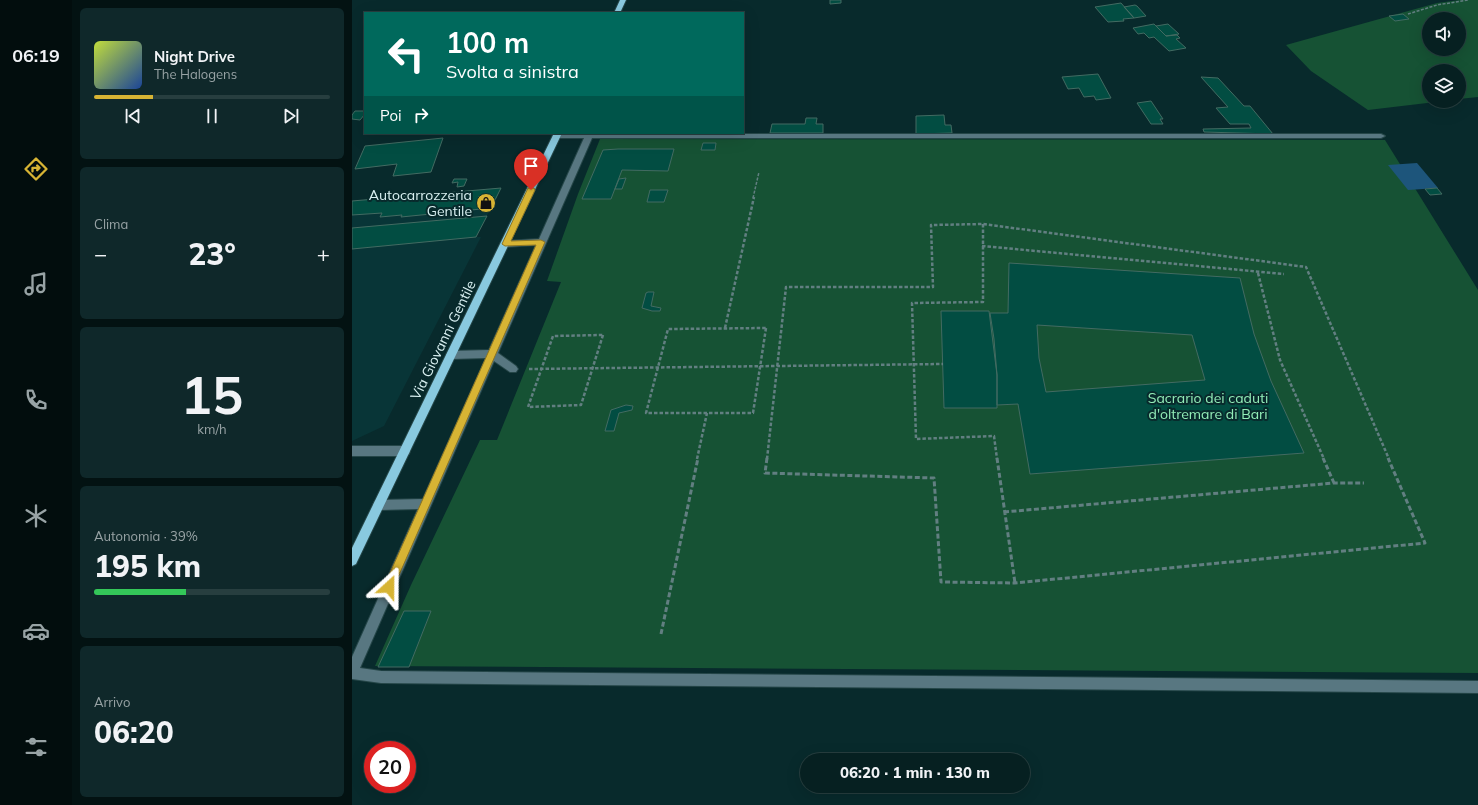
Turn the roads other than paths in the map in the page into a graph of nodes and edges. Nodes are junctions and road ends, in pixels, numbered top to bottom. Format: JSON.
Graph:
{"nodes":[{"id":1,"x":623,"y":0,"type":"edge"},
{"id":2,"x":617,"y":12,"type":"edge"},
{"id":3,"x":557,"y":135,"type":"edge"},
{"id":4,"x":588,"y":136,"type":"junction"},
{"id":5,"x":1381,"y":136,"type":"dead end"},
{"id":6,"x":541,"y":242,"type":"junction"},
{"id":7,"x":505,"y":244,"type":"junction"},
{"id":8,"x":492,"y":354,"type":"junction"},
{"id":9,"x":451,"y":355,"type":"junction"},
{"id":10,"x":513,"y":369,"type":"road end"},
{"id":11,"x":352,"y":451,"type":"edge"},
{"id":12,"x":405,"y":451,"type":"junction"},
{"id":13,"x":425,"y":504,"type":"junction"},
{"id":14,"x":379,"y":505,"type":"junction"},
{"id":15,"x":352,"y":560,"type":"edge"},
{"id":16,"x":352,"y":672,"type":"edge"},
{"id":17,"x":1478,"y":687,"type":"edge"}],
"edges":[{"from":1,"to":2,"type":"main road"},
{"from":3,"to":4,"type":"lane"},
{"from":3,"to":7,"type":"main road","name":"Via Giovanni Gentile"},
{"from":4,"to":5,"type":"lane"},
{"from":4,"to":6,"type":"lane"},
{"from":6,"to":7,"type":"lane"},
{"from":6,"to":8,"type":"lane"},
{"from":7,"to":9,"type":"main road","name":"Via Giovanni Gentile"},
{"from":8,"to":9,"type":"lane"},
{"from":8,"to":10,"type":"lane"},
{"from":8,"to":13,"type":"lane"},
{"from":9,"to":12,"type":"main road","name":"Via Giovanni Gentile"},
{"from":11,"to":12,"type":"lane"},
{"from":12,"to":14,"type":"main road","name":"Via Giovanni Gentile"},
{"from":13,"to":14,"type":"lane"},
{"from":13,"to":16,"type":"lane"},
{"from":14,"to":15,"type":"main road","name":"Via Giovanni Gentile"},
{"from":16,"to":17,"type":"lane"}]}
